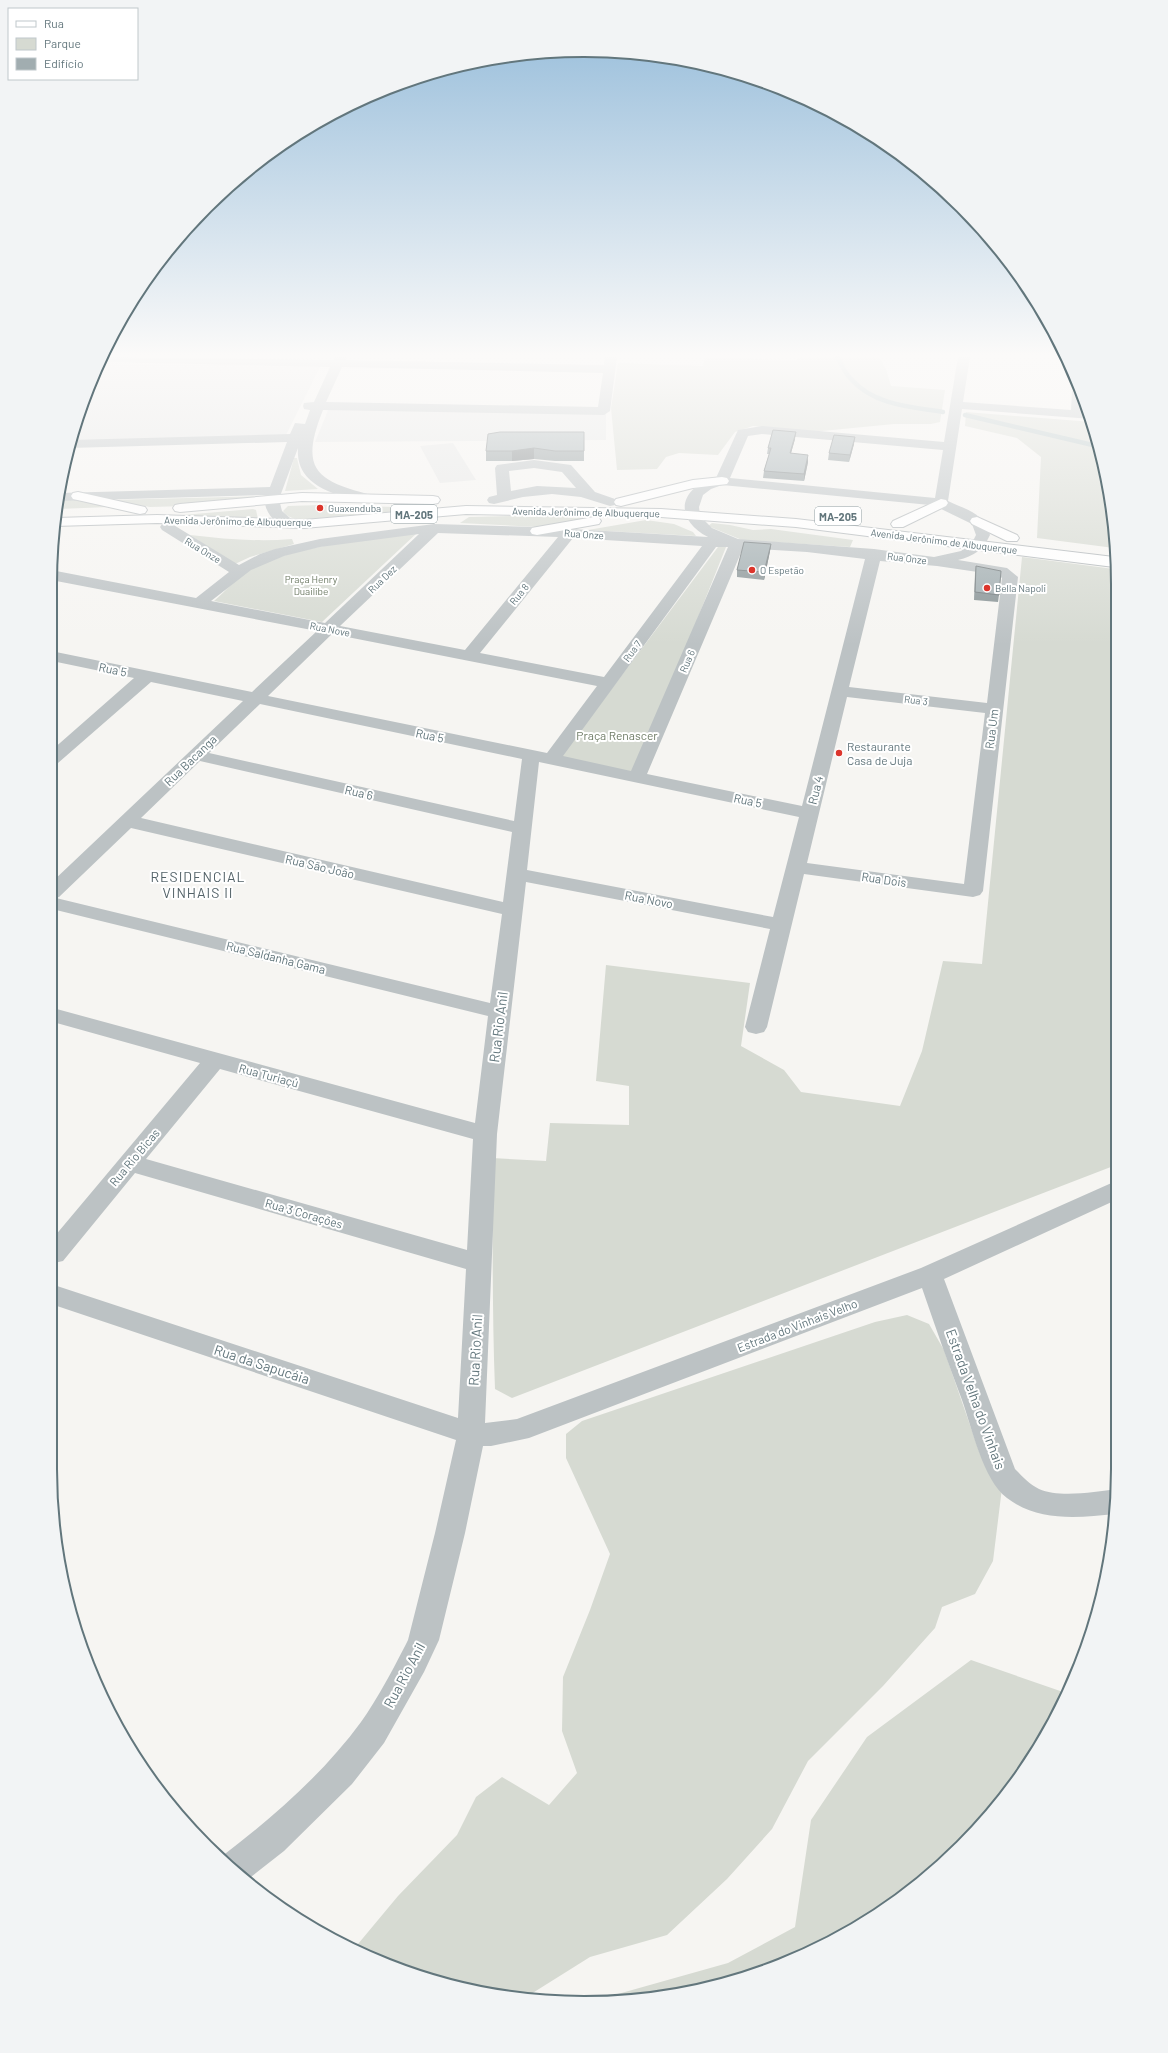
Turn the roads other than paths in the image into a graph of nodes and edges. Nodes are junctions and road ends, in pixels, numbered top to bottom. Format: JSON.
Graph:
{"nodes":[{"id":1,"x":294,"y":453,"type":"edge"},
{"id":2,"x":305,"y":453,"type":"edge"},
{"id":3,"x":734,"y":453,"type":"edge"},
{"id":4,"x":948,"y":453,"type":"edge"},
{"id":5,"x":722,"y":481,"type":"junction"},
{"id":6,"x":274,"y":495,"type":"junction"},
{"id":7,"x":590,"y":495,"type":"junction"},
{"id":8,"x":78,"y":496,"type":"junction"},
{"id":9,"x":65,"y":497,"type":"edge"},
{"id":10,"x":370,"y":498,"type":"junction"},
{"id":11,"x":499,"y":499,"type":"junction"},
{"id":12,"x":616,"y":502,"type":"junction"},
{"id":13,"x":941,"y":503,"type":"junction"},
{"id":14,"x":692,"y":509,"type":"junction"},
{"id":15,"x":140,"y":510,"type":"junction"},
{"id":16,"x":539,"y":510,"type":"junction"},
{"id":17,"x":62,"y":512,"type":"edge"},
{"id":18,"x":640,"y":513,"type":"junction"},
{"id":19,"x":109,"y":521,"type":"junction"},
{"id":20,"x":61,"y":522,"type":"edge"},
{"id":21,"x":290,"y":524,"type":"junction"},
{"id":22,"x":898,"y":524,"type":"junction"},
{"id":23,"x":167,"y":527,"type":"junction"},
{"id":24,"x":434,"y":528,"type":"junction"},
{"id":25,"x":537,"y":531,"type":"junction"},
{"id":26,"x":570,"y":533,"type":"junction"},
{"id":27,"x":979,"y":534,"type":"junction"},
{"id":28,"x":711,"y":537,"type":"junction"},
{"id":29,"x":737,"y":544,"type":"junction"},
{"id":30,"x":1110,"y":550,"type":"edge"},
{"id":31,"x":874,"y":554,"type":"junction"},
{"id":32,"x":1110,"y":561,"type":"edge"},
{"id":33,"x":934,"y":562,"type":"junction"},
{"id":34,"x":1002,"y":571,"type":"joint"},
{"id":35,"x":239,"y":572,"type":"junction"},
{"id":36,"x":57,"y":575,"type":"edge"},
{"id":37,"x":198,"y":604,"type":"junction"},
{"id":38,"x":330,"y":629,"type":"junction"},
{"id":39,"x":469,"y":656,"type":"junction"},
{"id":40,"x":57,"y":657,"type":"edge"},
{"id":41,"x":147,"y":676,"type":"junction"},
{"id":42,"x":608,"y":683,"type":"junction"},
{"id":43,"x":840,"y":691,"type":"junction"},
{"id":44,"x":255,"y":698,"type":"junction"},
{"id":45,"x":993,"y":709,"type":"junction"},
{"id":46,"x":57,"y":755,"type":"edge"},
{"id":47,"x":196,"y":755,"type":"junction"},
{"id":48,"x":531,"y":756,"type":"junction"},
{"id":49,"x":551,"y":760,"type":"junction"},
{"id":50,"x":637,"y":777,"type":"junction"},
{"id":51,"x":809,"y":813,"type":"junction"},
{"id":52,"x":128,"y":821,"type":"junction"},
{"id":53,"x":522,"y":829,"type":"junction"},
{"id":54,"x":796,"y":867,"type":"junction"},
{"id":55,"x":517,"y":874,"type":"junction"},
{"id":56,"x":57,"y":888,"type":"edge"},
{"id":57,"x":973,"y":891,"type":"joint"},
{"id":58,"x":57,"y":903,"type":"edge"},
{"id":59,"x":512,"y":910,"type":"junction"},
{"id":60,"x":781,"y":925,"type":"junction"},
{"id":61,"x":500,"y":1012,"type":"junction"},
{"id":62,"x":57,"y":1016,"type":"edge"},
{"id":63,"x":756,"y":1027,"type":"dead end"},
{"id":64,"x":215,"y":1060,"type":"junction"},
{"id":65,"x":485,"y":1134,"type":"junction"},
{"id":66,"x":129,"y":1163,"type":"junction"},
{"id":67,"x":1111,"y":1192,"type":"edge"},
{"id":68,"x":57,"y":1250,"type":"edge"},
{"id":69,"x":479,"y":1263,"type":"junction"},
{"id":70,"x":930,"y":1275,"type":"junction"},
{"id":71,"x":57,"y":1296,"type":"edge"},
{"id":72,"x":471,"y":1434,"type":"junction"},
{"id":73,"x":1110,"y":1503,"type":"edge"},
{"id":74,"x":238,"y":1865,"type":"edge"}],
"edges":[{"from":1,"to":6,"type":"street"},
{"from":2,"to":10,"type":"street"},
{"from":3,"to":5,"type":"street"},
{"from":4,"to":13,"type":"street"},
{"from":5,"to":12,"type":"main road"},
{"from":5,"to":13,"type":"street"},
{"from":5,"to":14,"type":"street"},
{"from":6,"to":8,"type":"street"},
{"from":6,"to":10,"type":"main road","name":"Avenida Jerônimo de Albuquerque","number":"MA-205"},
{"from":6,"to":15,"type":"main road","name":"Avenida Jerônimo de Albuquerque","number":"MA-205"},
{"from":6,"to":21,"type":"street"},
{"from":7,"to":11,"type":"street"},
{"from":7,"to":11,"type":"street"},
{"from":7,"to":12,"type":"street"},
{"from":8,"to":9,"type":"street"},
{"from":8,"to":15,"type":"main road"},
{"from":10,"to":11,"type":"main road","name":"Avenida Jerônimo de Albuquerque","number":"MA-205"},
{"from":11,"to":12,"type":"main road","name":"Avenida Jerônimo de Albuquerque","number":"MA-205"},
{"from":12,"to":14,"type":"main road","name":"Avenida Jerônimo de Albuquerque","number":"MA-205"},
{"from":13,"to":22,"type":"main road"},
{"from":13,"to":27,"type":"street"},
{"from":14,"to":18,"type":"main road","name":"Avenida Jerônimo de Albuquerque","number":"MA-205"},
{"from":14,"to":22,"type":"main road","name":"Avenida Jerônimo de Albuquerque","number":"MA-205"},
{"from":14,"to":27,"type":"main road","name":"Avenida Jerônimo de Albuquerque","number":"MA-205"},
{"from":14,"to":28,"type":"street"},
{"from":15,"to":17,"type":"main road","name":"Avenida Jerônimo de Albuquerque","number":"MA-205"},
{"from":16,"to":18,"type":"main road","name":"Avenida Jerônimo de Albuquerque","number":"MA-205"},
{"from":16,"to":21,"type":"main road","name":"Avenida Jerônimo de Albuquerque","number":"MA-205"},
{"from":16,"to":23,"type":"main road"},
{"from":18,"to":25,"type":"main road"},
{"from":19,"to":20,"type":"main road","name":"Avenida Jerônimo de Albuquerque","number":"MA-205"},
{"from":19,"to":21,"type":"main road","name":"Avenida Jerônimo de Albuquerque","number":"MA-205"},
{"from":19,"to":23,"type":"main road"},
{"from":22,"to":27,"type":"main road","name":"Avenida Jerônimo de Albuquerque","number":"MA-205"},
{"from":23,"to":35,"type":"street","name":"Rua Onze"},
{"from":24,"to":25,"type":"street","name":"Rua Onze"},
{"from":24,"to":35,"type":"street","name":"Rua Onze"},
{"from":24,"to":38,"type":"street","name":"Rua Dez"},
{"from":25,"to":26,"type":"street","name":"Rua Onze"},
{"from":26,"to":28,"type":"street","name":"Rua Onze"},
{"from":26,"to":39,"type":"street","name":"Rua 8"},
{"from":27,"to":30,"type":"main road","name":"Avenida Jerônimo de Albuquerque","number":"MA-205"},
{"from":27,"to":32,"type":"main road","name":"Avenida Jerônimo de Albuquerque","number":"MA-205"},
{"from":27,"to":33,"type":"street","name":"Rua Onze"},
{"from":28,"to":29,"type":"street","name":"Rua Onze"},
{"from":28,"to":42,"type":"street","name":"Rua 7"},
{"from":29,"to":31,"type":"street","name":"Rua Onze"},
{"from":29,"to":50,"type":"street","name":"Rua 6"},
{"from":31,"to":33,"type":"street","name":"Rua Onze"},
{"from":31,"to":43,"type":"street","name":"Rua 4"},
{"from":33,"to":34,"type":"street","name":"Rua Onze"},
{"from":34,"to":45,"type":"street","name":"Rua Um"},
{"from":35,"to":37,"type":"street","name":"Rua Onze"},
{"from":36,"to":37,"type":"street","name":"Rua Nove"},
{"from":37,"to":38,"type":"street","name":"Rua Nove"},
{"from":38,"to":39,"type":"street","name":"Rua Nove"},
{"from":38,"to":44,"type":"street","name":"Rua Bacanga"},
{"from":39,"to":42,"type":"street","name":"Rua Nove"},
{"from":40,"to":41,"type":"street","name":"Rua 5"},
{"from":41,"to":44,"type":"street","name":"Rua 5"},
{"from":41,"to":46,"type":"street"},
{"from":42,"to":49,"type":"street","name":"Rua 7"},
{"from":43,"to":45,"type":"street","name":"Rua 3"},
{"from":43,"to":51,"type":"street","name":"Rua 4"},
{"from":44,"to":47,"type":"street","name":"Rua Bacanga"},
{"from":44,"to":48,"type":"street","name":"Rua 5"},
{"from":45,"to":57,"type":"street","name":"Rua Um"},
{"from":47,"to":52,"type":"street","name":"Rua Bacanga"},
{"from":47,"to":53,"type":"street","name":"Rua 6"},
{"from":48,"to":49,"type":"street","name":"Rua 5"},
{"from":48,"to":53,"type":"street","name":"Rua Rio Anil"},
{"from":49,"to":50,"type":"street","name":"Rua 5"},
{"from":50,"to":51,"type":"street","name":"Rua 5"},
{"from":51,"to":54,"type":"street","name":"Rua 4"},
{"from":52,"to":56,"type":"street","name":"Rua Bacanga"},
{"from":52,"to":59,"type":"street","name":"Rua São João"},
{"from":53,"to":55,"type":"street","name":"Rua Rio Anil"},
{"from":54,"to":57,"type":"street","name":"Rua Dois"},
{"from":54,"to":60,"type":"street","name":"Rua 4"},
{"from":55,"to":59,"type":"street","name":"Rua Rio Anil"},
{"from":55,"to":60,"type":"street","name":"Rua Novo"},
{"from":58,"to":61,"type":"street","name":"Rua Saldanha Gama"},
{"from":59,"to":61,"type":"street","name":"Rua Rio Anil"},
{"from":60,"to":63,"type":"street","name":"Rua 4"},
{"from":61,"to":65,"type":"street","name":"Rua Rio Anil"},
{"from":62,"to":64,"type":"street","name":"Rua Turiaçú"},
{"from":64,"to":65,"type":"street","name":"Rua Turiaçú"},
{"from":64,"to":66,"type":"street","name":"Rua Rio Bicas"},
{"from":65,"to":69,"type":"street","name":"Rua Rio Anil"},
{"from":66,"to":68,"type":"street","name":"Rua Rio Bicas"},
{"from":66,"to":69,"type":"street","name":"Rua 3 Corações"},
{"from":67,"to":70,"type":"street","name":"Estrada do Vinhais Velho"},
{"from":69,"to":72,"type":"street","name":"Rua Rio Anil"},
{"from":70,"to":72,"type":"street","name":"Estrada do Vinhais Velho"},
{"from":70,"to":73,"type":"street","name":"Estrada Velha do Vinhais"},
{"from":71,"to":72,"type":"street","name":"Rua da Sapucáia"},
{"from":72,"to":74,"type":"street","name":"Rua Rio Anil"}]}
